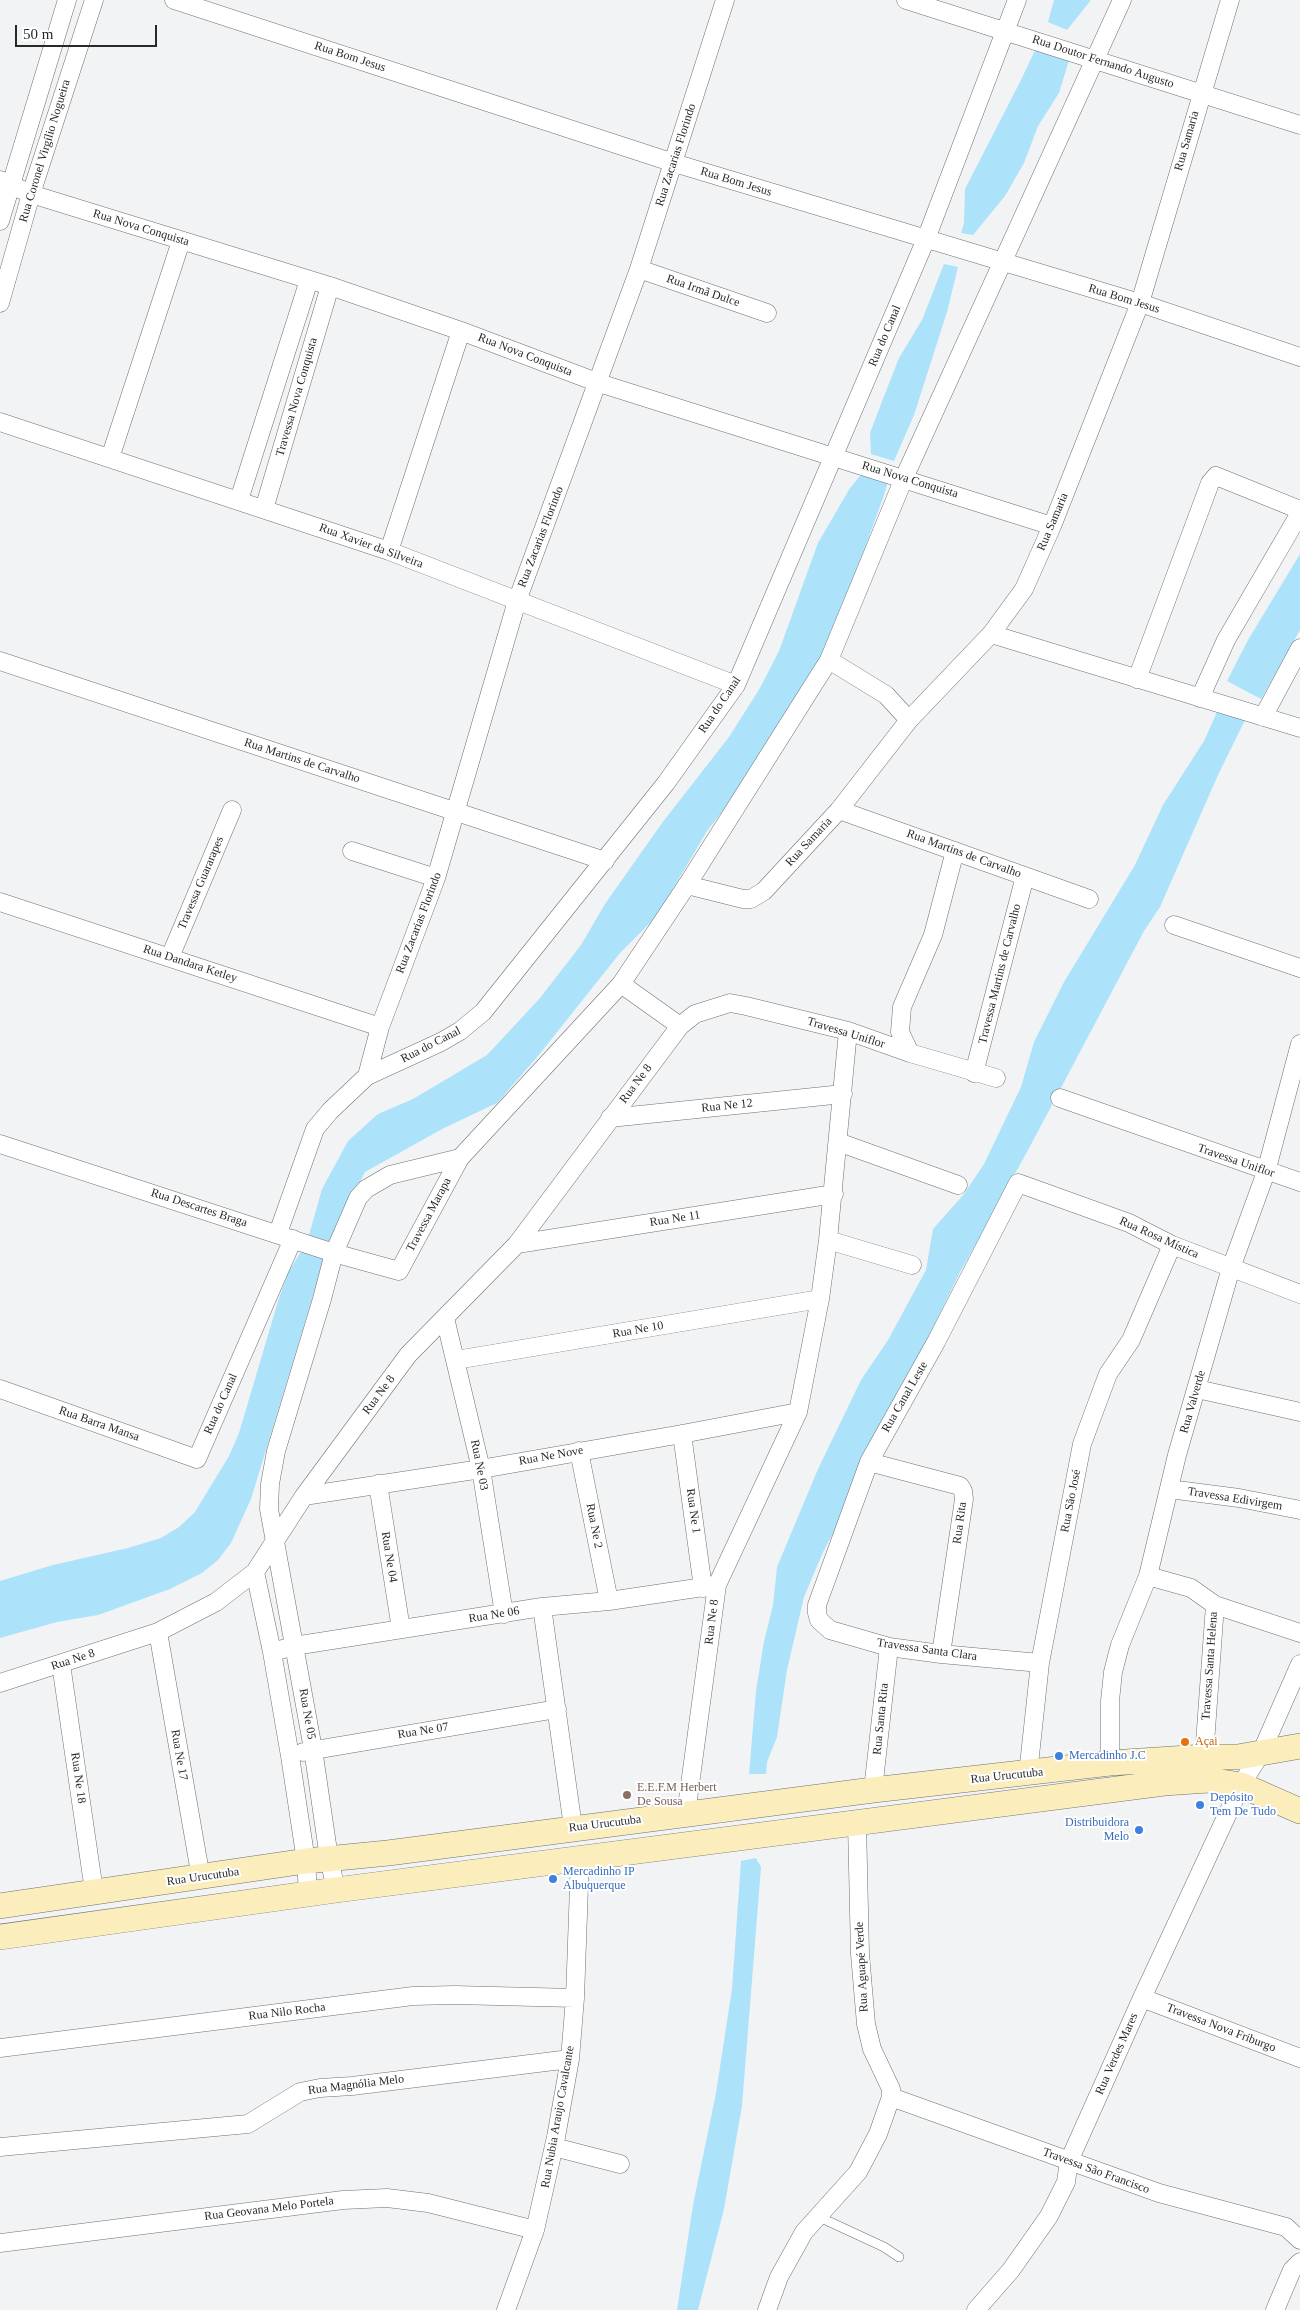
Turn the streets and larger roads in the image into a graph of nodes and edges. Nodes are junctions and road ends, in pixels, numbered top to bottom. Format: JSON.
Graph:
{"nodes":[{"id":1,"x":67,"y":0,"type":"edge"},
{"id":2,"x":94,"y":0,"type":"edge"},
{"id":3,"x":174,"y":0,"type":"edge"},
{"id":4,"x":725,"y":0,"type":"edge"},
{"id":5,"x":906,"y":0,"type":"edge"},
{"id":6,"x":1017,"y":0,"type":"edge"},
{"id":7,"x":1122,"y":0,"type":"edge"},
{"id":8,"x":1230,"y":0,"type":"edge"},
{"id":9,"x":1005,"y":31,"type":"junction"},
{"id":10,"x":1096,"y":60,"type":"junction"},
{"id":11,"x":1201,"y":94,"type":"junction"},
{"id":12,"x":1300,"y":125,"type":"edge"},
{"id":13,"x":674,"y":163,"type":"junction"},
{"id":14,"x":6,"y":182,"type":"edge"},
{"id":15,"x":31,"y":194,"type":"junction"},
{"id":16,"x":0,"y":221,"type":"edge"},
{"id":17,"x":926,"y":239,"type":"junction"},
{"id":18,"x":181,"y":241,"type":"junction"},
{"id":19,"x":1004,"y":262,"type":"junction"},
{"id":20,"x":639,"y":269,"type":"junction"},
{"id":21,"x":309,"y":280,"type":"junction"},
{"id":22,"x":330,"y":286,"type":"junction"},
{"id":23,"x":0,"y":303,"type":"edge"},
{"id":24,"x":1140,"y":303,"type":"junction"},
{"id":25,"x":767,"y":313,"type":"dead end"},
{"id":26,"x":461,"y":331,"type":"junction"},
{"id":27,"x":1300,"y":357,"type":"edge"},
{"id":28,"x":599,"y":383,"type":"junction"},
{"id":29,"x":274,"y":390,"type":"junction"},
{"id":30,"x":296,"y":398,"type":"junction"},
{"id":31,"x":0,"y":422,"type":"edge"},
{"id":32,"x":834,"y":457,"type":"junction"},
{"id":33,"x":110,"y":458,"type":"junction"},
{"id":34,"x":904,"y":478,"type":"junction"},
{"id":35,"x":239,"y":500,"type":"junction"},
{"id":36,"x":264,"y":509,"type":"junction"},
{"id":37,"x":1300,"y":512,"type":"edge"},
{"id":38,"x":1052,"y":526,"type":"junction"},
{"id":39,"x":389,"y":551,"type":"junction"},
{"id":40,"x":517,"y":601,"type":"junction"},
{"id":41,"x":991,"y":634,"type":"junction"},
{"id":42,"x":1300,"y":648,"type":"edge"},
{"id":43,"x":829,"y":660,"type":"junction"},
{"id":44,"x":0,"y":661,"type":"edge"},
{"id":45,"x":1137,"y":678,"type":"junction"},
{"id":46,"x":736,"y":685,"type":"junction"},
{"id":47,"x":1200,"y":698,"type":"junction"},
{"id":48,"x":1263,"y":717,"type":"junction"},
{"id":49,"x":909,"y":720,"type":"junction"},
{"id":50,"x":1300,"y":728,"type":"edge"},
{"id":51,"x":232,"y":810,"type":"dead end"},
{"id":52,"x":839,"y":810,"type":"junction"},
{"id":53,"x":457,"y":812,"type":"junction"},
{"id":54,"x":352,"y":851,"type":"dead end"},
{"id":55,"x":955,"y":851,"type":"junction"},
{"id":56,"x":605,"y":861,"type":"junction"},
{"id":57,"x":1025,"y":876,"type":"junction"},
{"id":58,"x":436,"y":878,"type":"junction"},
{"id":59,"x":688,"y":885,"type":"junction"},
{"id":60,"x":1089,"y":899,"type":"dead end"},
{"id":61,"x":0,"y":902,"type":"edge"},
{"id":62,"x":1174,"y":925,"type":"dead end"},
{"id":63,"x":170,"y":957,"type":"junction"},
{"id":64,"x":1300,"y":968,"type":"edge"},
{"id":65,"x":621,"y":984,"type":"junction"},
{"id":66,"x":695,"y":1014,"type":"joint"},
{"id":67,"x":380,"y":1026,"type":"junction"},
{"id":68,"x":680,"y":1026,"type":"junction"},
{"id":69,"x":848,"y":1031,"type":"junction"},
{"id":70,"x":1300,"y":1044,"type":"edge"},
{"id":71,"x":910,"y":1053,"type":"junction"},
{"id":72,"x":974,"y":1072,"type":"junction"},
{"id":73,"x":367,"y":1076,"type":"junction"},
{"id":74,"x":996,"y":1078,"type":"dead end"},
{"id":75,"x":843,"y":1094,"type":"junction"},
{"id":76,"x":1060,"y":1098,"type":"dead end"},
{"id":77,"x":610,"y":1118,"type":"junction"},
{"id":78,"x":838,"y":1142,"type":"junction"},
{"id":79,"x":0,"y":1144,"type":"edge"},
{"id":80,"x":460,"y":1158,"type":"junction"},
{"id":81,"x":1266,"y":1172,"type":"junction"},
{"id":82,"x":1300,"y":1182,"type":"edge"},
{"id":83,"x":1018,"y":1183,"type":"joint"},
{"id":84,"x":958,"y":1185,"type":"dead end"},
{"id":85,"x":834,"y":1194,"type":"junction"},
{"id":86,"x":286,"y":1236,"type":"junction"},
{"id":87,"x":828,"y":1240,"type":"junction"},
{"id":88,"x":517,"y":1244,"type":"junction"},
{"id":89,"x":1172,"y":1245,"type":"junction"},
{"id":90,"x":334,"y":1253,"type":"junction"},
{"id":91,"x":912,"y":1266,"type":"dead end"},
{"id":92,"x":1231,"y":1268,"type":"junction"},
{"id":93,"x":399,"y":1271,"type":"joint"},
{"id":94,"x":1300,"y":1294,"type":"edge"},
{"id":95,"x":820,"y":1299,"type":"junction"},
{"id":96,"x":445,"y":1318,"type":"junction"},
{"id":97,"x":456,"y":1360,"type":"junction"},
{"id":98,"x":0,"y":1389,"type":"edge"},
{"id":99,"x":1197,"y":1389,"type":"junction"},
{"id":100,"x":798,"y":1412,"type":"junction"},
{"id":101,"x":1300,"y":1412,"type":"edge"},
{"id":102,"x":682,"y":1434,"type":"junction"},
{"id":103,"x":579,"y":1451,"type":"junction"},
{"id":104,"x":197,"y":1459,"type":"joint"},
{"id":105,"x":869,"y":1462,"type":"junction"},
{"id":106,"x":481,"y":1469,"type":"junction"},
{"id":107,"x":378,"y":1484,"type":"junction"},
{"id":108,"x":1169,"y":1489,"type":"junction"},
{"id":109,"x":304,"y":1496,"type":"junction"},
{"id":110,"x":1300,"y":1510,"type":"edge"},
{"id":111,"x":275,"y":1539,"type":"junction"},
{"id":112,"x":255,"y":1572,"type":"junction"},
{"id":113,"x":1148,"y":1576,"type":"junction"},
{"id":114,"x":710,"y":1586,"type":"junction"},
{"id":115,"x":609,"y":1600,"type":"junction"},
{"id":116,"x":1215,"y":1605,"type":"junction"},
{"id":117,"x":542,"y":1607,"type":"junction"},
{"id":118,"x":504,"y":1614,"type":"junction"},
{"id":119,"x":818,"y":1620,"type":"joint"},
{"id":120,"x":401,"y":1629,"type":"junction"},
{"id":121,"x":158,"y":1632,"type":"junction"},
{"id":122,"x":1300,"y":1633,"type":"edge"},
{"id":123,"x":294,"y":1646,"type":"junction"},
{"id":124,"x":889,"y":1648,"type":"junction"},
{"id":125,"x":272,"y":1652,"type":"junction"},
{"id":126,"x":941,"y":1654,"type":"junction"},
{"id":127,"x":1040,"y":1663,"type":"junction"},
{"id":128,"x":61,"y":1664,"type":"junction"},
{"id":129,"x":1300,"y":1664,"type":"edge"},
{"id":130,"x":0,"y":1683,"type":"edge"},
{"id":131,"x":557,"y":1709,"type":"junction"},
{"id":132,"x":1300,"y":1746,"type":"edge"},
{"id":133,"x":313,"y":1749,"type":"junction"},
{"id":134,"x":1260,"y":1753,"type":"junction"},
{"id":135,"x":290,"y":1756,"type":"junction"},
{"id":136,"x":1204,"y":1757,"type":"junction"},
{"id":137,"x":1110,"y":1764,"type":"junction"},
{"id":138,"x":1028,"y":1774,"type":"junction"},
{"id":139,"x":1241,"y":1785,"type":"junction"},
{"id":140,"x":873,"y":1790,"type":"junction"},
{"id":141,"x":1300,"y":1811,"type":"edge"},
{"id":142,"x":686,"y":1814,"type":"junction"},
{"id":143,"x":856,"y":1823,"type":"junction"},
{"id":144,"x":573,"y":1828,"type":"junction"},
{"id":145,"x":580,"y":1858,"type":"junction"},
{"id":146,"x":318,"y":1860,"type":"junction"},
{"id":147,"x":201,"y":1878,"type":"junction"},
{"id":148,"x":336,"y":1890,"type":"junction"},
{"id":149,"x":94,"y":1892,"type":"junction"},
{"id":150,"x":308,"y":1893,"type":"junction"},
{"id":151,"x":0,"y":1906,"type":"edge"},
{"id":152,"x":0,"y":1937,"type":"edge"},
{"id":153,"x":575,"y":1998,"type":"junction"},
{"id":154,"x":1142,"y":1998,"type":"junction"},
{"id":155,"x":0,"y":2048,"type":"edge"},
{"id":156,"x":1300,"y":2058,"type":"edge"},
{"id":157,"x":570,"y":2059,"type":"junction"},
{"id":158,"x":891,"y":2097,"type":"junction"},
{"id":159,"x":0,"y":2147,"type":"edge"},
{"id":160,"x":554,"y":2147,"type":"junction"},
{"id":161,"x":1069,"y":2161,"type":"junction"},
{"id":162,"x":620,"y":2164,"type":"dead end"},
{"id":163,"x":536,"y":2230,"type":"junction"},
{"id":164,"x":1300,"y":2240,"type":"edge"},
{"id":165,"x":0,"y":2243,"type":"edge"},
{"id":166,"x":1300,"y":2262,"type":"edge"},
{"id":167,"x":506,"y":2310,"type":"edge"},
{"id":168,"x":767,"y":2310,"type":"edge"},
{"id":169,"x":976,"y":2310,"type":"edge"},
{"id":170,"x":1275,"y":2310,"type":"edge"}],
"edges":[{"from":1,"to":14,"type":"street","name":"Rua Coronel Virgílio Nogueira"},
{"from":2,"to":15,"type":"street","name":"Rua Coronel Virgílio Nogueira"},
{"from":3,"to":13,"type":"street","name":"Rua Bom Jesus"},
{"from":4,"to":13,"type":"street","name":"Rua Zacarias Florindo"},
{"from":5,"to":9,"type":"street","name":"Rua Doutor Fernando Augusto"},
{"from":6,"to":9,"type":"street","name":"Rua do Canal"},
{"from":7,"to":10,"type":"street","name":"Travessa Marapa"},
{"from":8,"to":11,"type":"street","name":"Rua Samaria"},
{"from":9,"to":10,"type":"street","name":"Rua Doutor Fernando Augusto"},
{"from":9,"to":17,"type":"street","name":"Rua do Canal"},
{"from":10,"to":11,"type":"street","name":"Rua Doutor Fernando Augusto"},
{"from":10,"to":19,"type":"street","name":"Travessa Marapa"},
{"from":11,"to":12,"type":"street","name":"Rua Doutor Fernando Augusto"},
{"from":11,"to":24,"type":"street","name":"Rua Samaria"},
{"from":13,"to":17,"type":"street","name":"Rua Bom Jesus"},
{"from":13,"to":20,"type":"street","name":"Rua Zacarias Florindo"},
{"from":14,"to":15,"type":"street","name":"Rua Nova Conquista"},
{"from":14,"to":16,"type":"street","name":"Rua Coronel Virgílio Nogueira"},
{"from":15,"to":18,"type":"street","name":"Rua Nova Conquista"},
{"from":15,"to":23,"type":"street","name":"Rua Coronel Virgílio Nogueira"},
{"from":17,"to":19,"type":"street","name":"Rua Bom Jesus"},
{"from":17,"to":32,"type":"street","name":"Rua do Canal"},
{"from":18,"to":21,"type":"street","name":"Rua Nova Conquista"},
{"from":18,"to":33,"type":"street"},
{"from":19,"to":24,"type":"street","name":"Rua Bom Jesus"},
{"from":19,"to":34,"type":"street","name":"Travessa Marapa"},
{"from":20,"to":25,"type":"street","name":"Rua Irmã Dulce"},
{"from":20,"to":28,"type":"street","name":"Rua Zacarias Florindo"},
{"from":21,"to":22,"type":"street","name":"Rua Nova Conquista"},
{"from":21,"to":29,"type":"street"},
{"from":22,"to":26,"type":"street","name":"Rua Nova Conquista"},
{"from":22,"to":30,"type":"street","name":"Travessa Nova Conquista"},
{"from":24,"to":27,"type":"street","name":"Rua Bom Jesus"},
{"from":24,"to":38,"type":"street","name":"Rua Samaria"},
{"from":26,"to":28,"type":"street","name":"Rua Nova Conquista"},
{"from":26,"to":39,"type":"street"},
{"from":28,"to":32,"type":"street","name":"Rua Nova Conquista"},
{"from":28,"to":40,"type":"street","name":"Rua Zacarias Florindo"},
{"from":29,"to":30,"type":"street"},
{"from":29,"to":35,"type":"street"},
{"from":30,"to":36,"type":"street","name":"Travessa Nova Conquista"},
{"from":31,"to":33,"type":"street","name":"Rua Xavier da Silveira"},
{"from":32,"to":34,"type":"street","name":"Rua Nova Conquista"},
{"from":32,"to":46,"type":"street","name":"Rua do Canal"},
{"from":33,"to":35,"type":"street","name":"Rua Xavier da Silveira"},
{"from":34,"to":38,"type":"street","name":"Rua Nova Conquista"},
{"from":34,"to":43,"type":"street","name":"Travessa Marapa"},
{"from":35,"to":36,"type":"street","name":"Rua Xavier da Silveira"},
{"from":36,"to":39,"type":"street","name":"Rua Xavier da Silveira"},
{"from":37,"to":45,"type":"street"},
{"from":37,"to":47,"type":"street"},
{"from":38,"to":41,"type":"street","name":"Rua Samaria"},
{"from":39,"to":40,"type":"street","name":"Rua Xavier da Silveira"},
{"from":40,"to":46,"type":"street","name":"Rua Xavier da Silveira"},
{"from":40,"to":53,"type":"street","name":"Rua Zacarias Florindo"},
{"from":41,"to":45,"type":"street"},
{"from":41,"to":49,"type":"street","name":"Rua Samaria"},
{"from":42,"to":48,"type":"street"},
{"from":43,"to":49,"type":"street"},
{"from":43,"to":59,"type":"street","name":"Travessa Marapa"},
{"from":44,"to":53,"type":"street","name":"Rua Martins de Carvalho"},
{"from":45,"to":47,"type":"street"},
{"from":46,"to":56,"type":"street","name":"Rua do Canal"},
{"from":47,"to":48,"type":"street"},
{"from":48,"to":50,"type":"street"},
{"from":49,"to":52,"type":"street","name":"Rua Samaria"},
{"from":51,"to":63,"type":"street","name":"Travessa Guararapes"},
{"from":52,"to":55,"type":"street","name":"Rua Martins de Carvalho"},
{"from":52,"to":59,"type":"street","name":"Rua Samaria"},
{"from":53,"to":56,"type":"street","name":"Rua Martins de Carvalho"},
{"from":53,"to":58,"type":"street","name":"Rua Zacarias Florindo"},
{"from":54,"to":58,"type":"street"},
{"from":55,"to":57,"type":"street","name":"Rua Martins de Carvalho"},
{"from":55,"to":71,"type":"street"},
{"from":56,"to":73,"type":"street","name":"Rua do Canal"},
{"from":57,"to":60,"type":"street","name":"Rua Martins de Carvalho"},
{"from":57,"to":72,"type":"street","name":"Travessa Martins de Carvalho"},
{"from":58,"to":67,"type":"street","name":"Rua Zacarias Florindo"},
{"from":59,"to":65,"type":"street","name":"Travessa Marapa"},
{"from":61,"to":63,"type":"street","name":"Rua Dandara Ketley"},
{"from":62,"to":64,"type":"street"},
{"from":63,"to":67,"type":"street","name":"Rua Dandara Ketley"},
{"from":65,"to":68,"type":"street"},
{"from":65,"to":80,"type":"street","name":"Travessa Marapa"},
{"from":66,"to":68,"type":"street","name":"Rua Ne 8"},
{"from":66,"to":69,"type":"street","name":"Travessa Uniflor"},
{"from":67,"to":73,"type":"street","name":"Rua Zacarias Florindo"},
{"from":68,"to":77,"type":"street","name":"Rua Ne 8"},
{"from":69,"to":71,"type":"street","name":"Travessa Uniflor"},
{"from":69,"to":75,"type":"street","name":"Rua Ne 8"},
{"from":70,"to":81,"type":"street","name":"Rua Valverde"},
{"from":71,"to":72,"type":"street","name":"Travessa Uniflor"},
{"from":72,"to":74,"type":"street","name":"Travessa Uniflor"},
{"from":73,"to":86,"type":"street","name":"Rua do Canal"},
{"from":75,"to":77,"type":"street","name":"Rua Ne 12"},
{"from":75,"to":78,"type":"street","name":"Rua Ne 8"},
{"from":76,"to":81,"type":"street","name":"Travessa Uniflor"},
{"from":77,"to":88,"type":"street","name":"Rua Ne 8"},
{"from":78,"to":84,"type":"street"},
{"from":78,"to":85,"type":"street","name":"Rua Ne 8"},
{"from":79,"to":86,"type":"street","name":"Rua Descartes Braga"},
{"from":80,"to":90,"type":"street","name":"Rua Ne 05"},
{"from":80,"to":93,"type":"street","name":"Travessa Marapa"},
{"from":81,"to":82,"type":"street","name":"Travessa Uniflor"},
{"from":81,"to":92,"type":"street","name":"Rua Valverde"},
{"from":83,"to":89,"type":"street","name":"Rua Rosa Mística"},
{"from":83,"to":105,"type":"street","name":"Rua Canal Leste"},
{"from":85,"to":87,"type":"street","name":"Rua Ne 8"},
{"from":85,"to":88,"type":"street","name":"Rua Ne 11"},
{"from":86,"to":90,"type":"street","name":"Rua Descartes Braga"},
{"from":86,"to":104,"type":"street","name":"Rua do Canal"},
{"from":87,"to":91,"type":"street"},
{"from":87,"to":95,"type":"street","name":"Rua Ne 8"},
{"from":88,"to":96,"type":"street","name":"Rua Ne 8"},
{"from":89,"to":92,"type":"street","name":"Rua Rosa Mística"},
{"from":89,"to":127,"type":"street","name":"Rua São José"},
{"from":90,"to":93,"type":"street","name":"Rua Descartes Braga"},
{"from":90,"to":111,"type":"street","name":"Rua Ne 05"},
{"from":92,"to":94,"type":"street","name":"Rua Rosa Mística"},
{"from":92,"to":99,"type":"street","name":"Rua Valverde"},
{"from":95,"to":97,"type":"street","name":"Rua Ne 10"},
{"from":95,"to":100,"type":"street","name":"Rua Ne 8"},
{"from":96,"to":97,"type":"street","name":"Rua Ne 03"},
{"from":96,"to":109,"type":"street","name":"Rua Ne 8"},
{"from":97,"to":106,"type":"street","name":"Rua Ne 03"},
{"from":98,"to":104,"type":"street","name":"Rua Barra Mansa"},
{"from":99,"to":101,"type":"street"},
{"from":99,"to":108,"type":"street","name":"Rua Valverde"},
{"from":100,"to":102,"type":"street","name":"Rua Ne Nove"},
{"from":100,"to":114,"type":"street","name":"Rua Ne 8"},
{"from":102,"to":103,"type":"street","name":"Rua Ne Nove"},
{"from":102,"to":114,"type":"street","name":"Rua Ne 1"},
{"from":103,"to":106,"type":"street","name":"Rua Ne Nove"},
{"from":103,"to":115,"type":"street","name":"Rua Ne 2"},
{"from":105,"to":119,"type":"street","name":"Rua Canal Leste"},
{"from":105,"to":126,"type":"street","name":"Rua Rita"},
{"from":106,"to":107,"type":"street","name":"Rua Ne Nove"},
{"from":106,"to":118,"type":"street","name":"Rua Ne 03"},
{"from":107,"to":109,"type":"street","name":"Rua Ne Nove"},
{"from":107,"to":120,"type":"street","name":"Rua Ne 04"},
{"from":108,"to":110,"type":"street","name":"Travessa Edivirgem"},
{"from":108,"to":113,"type":"street","name":"Rua Valverde"},
{"from":109,"to":111,"type":"street","name":"Rua Ne 8"},
{"from":111,"to":112,"type":"street","name":"Rua Ne 8"},
{"from":111,"to":123,"type":"street","name":"Rua Ne 05"},
{"from":112,"to":121,"type":"street","name":"Rua Ne 8"},
{"from":112,"to":125,"type":"street","name":"Rua Ne 05"},
{"from":113,"to":116,"type":"street"},
{"from":113,"to":137,"type":"street","name":"Rua Valverde"},
{"from":114,"to":115,"type":"street","name":"Rua Ne 06"},
{"from":114,"to":142,"type":"street","name":"Rua Ne 8"},
{"from":115,"to":117,"type":"street","name":"Rua Ne 06"},
{"from":116,"to":122,"type":"street"},
{"from":116,"to":136,"type":"street","name":"Travessa Santa Helena"},
{"from":117,"to":118,"type":"street","name":"Rua Ne 06"},
{"from":117,"to":131,"type":"street"},
{"from":118,"to":120,"type":"street","name":"Rua Ne 06"},
{"from":119,"to":124,"type":"street","name":"Travessa Santa Clara"},
{"from":120,"to":123,"type":"street","name":"Rua Ne 06"},
{"from":121,"to":128,"type":"street","name":"Rua Ne 8"},
{"from":121,"to":147,"type":"street","name":"Rua Ne 17"},
{"from":123,"to":125,"type":"street","name":"Rua Ne 06"},
{"from":123,"to":133,"type":"street","name":"Rua Ne 05"},
{"from":124,"to":126,"type":"street","name":"Travessa Santa Clara"},
{"from":124,"to":140,"type":"street","name":"Rua Santa Rita"},
{"from":125,"to":135,"type":"street","name":"Rua Ne 05"},
{"from":126,"to":127,"type":"street","name":"Travessa Santa Clara"},
{"from":127,"to":138,"type":"street","name":"Rua São José"},
{"from":128,"to":130,"type":"street","name":"Rua Ne 8"},
{"from":128,"to":149,"type":"street","name":"Rua Ne 18"},
{"from":129,"to":134,"type":"street"},
{"from":131,"to":133,"type":"street","name":"Rua Ne 07"},
{"from":131,"to":144,"type":"street"},
{"from":132,"to":134,"type":"street","name":"Rua Urucutuba"},
{"from":133,"to":135,"type":"street","name":"Rua Ne 07"},
{"from":133,"to":146,"type":"street","name":"Rua Ne 05"},
{"from":134,"to":136,"type":"street","name":"Rua Urucutuba"},
{"from":134,"to":139,"type":"street","name":"Rua Verdes Mares"},
{"from":135,"to":146,"type":"street","name":"Rua Ne 05"},
{"from":136,"to":137,"type":"street","name":"Rua Urucutuba"},
{"from":137,"to":138,"type":"street","name":"Rua Urucutuba"},
{"from":138,"to":140,"type":"street","name":"Rua Urucutuba"},
{"from":139,"to":141,"type":"street"},
{"from":139,"to":143,"type":"street"},
{"from":139,"to":154,"type":"street","name":"Rua Verdes Mares"},
{"from":140,"to":142,"type":"street","name":"Rua Urucutuba"},
{"from":142,"to":144,"type":"street","name":"Rua Urucutuba"},
{"from":143,"to":145,"type":"street"},
{"from":143,"to":158,"type":"street","name":"Rua Aguapé Verde"},
{"from":144,"to":146,"type":"street","name":"Rua Urucutuba"},
{"from":145,"to":148,"type":"street"},
{"from":145,"to":153,"type":"street","name":"Rua Nubia Araujo Cavalcante"},
{"from":146,"to":147,"type":"street","name":"Rua Urucutuba"},
{"from":146,"to":148,"type":"street","name":"Rua Ne 05"},
{"from":146,"to":150,"type":"street","name":"Rua Ne 05"},
{"from":147,"to":149,"type":"street","name":"Rua Urucutuba"},
{"from":148,"to":150,"type":"street"},
{"from":149,"to":151,"type":"street","name":"Rua Urucutuba"},
{"from":150,"to":152,"type":"street"},
{"from":153,"to":155,"type":"street","name":"Rua Nilo Rocha"},
{"from":153,"to":157,"type":"street","name":"Rua Nubia Araujo Cavalcante"},
{"from":154,"to":156,"type":"street","name":"Travessa Nova Friburgo"},
{"from":154,"to":161,"type":"street","name":"Rua Verdes Mares"},
{"from":157,"to":159,"type":"street","name":"Rua Magnólia Melo"},
{"from":157,"to":160,"type":"street","name":"Rua Nubia Araujo Cavalcante"},
{"from":158,"to":161,"type":"street","name":"Travessa São Francisco"},
{"from":158,"to":168,"type":"street"},
{"from":160,"to":162,"type":"street"},
{"from":160,"to":163,"type":"street","name":"Rua Nubia Araujo Cavalcante"},
{"from":161,"to":164,"type":"street","name":"Travessa São Francisco"},
{"from":161,"to":169,"type":"street","name":"Rua Verdes Mares"},
{"from":163,"to":165,"type":"street","name":"Rua Geovana Melo Portela"},
{"from":163,"to":167,"type":"street","name":"Rua Nubia Araujo Cavalcante"},
{"from":166,"to":170,"type":"street"}]}
